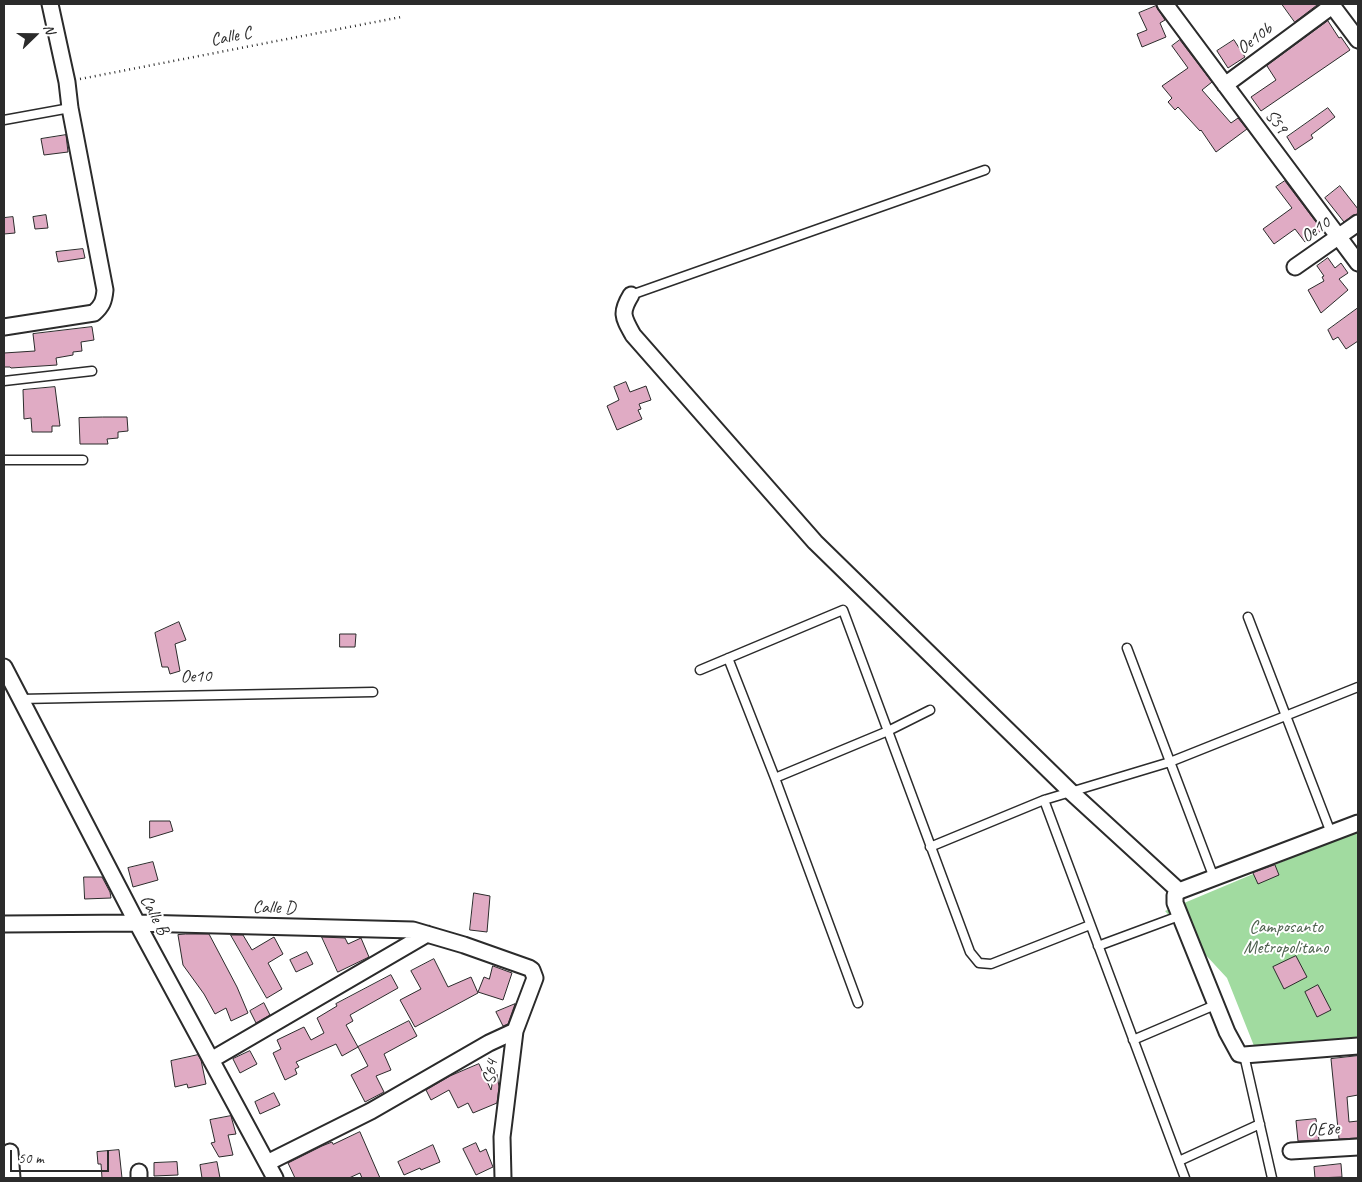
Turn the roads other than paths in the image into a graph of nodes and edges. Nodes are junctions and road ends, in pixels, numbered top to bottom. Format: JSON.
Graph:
{"nodes":[{"id":1,"x":50,"y":4,"type":"edge"},
{"id":2,"x":1165,"y":4,"type":"edge"},
{"id":3,"x":1331,"y":5,"type":"edge"},
{"id":4,"x":1358,"y":40,"type":"edge"},
{"id":5,"x":1225,"y":85,"type":"junction"},
{"id":6,"x":70,"y":108,"type":"junction"},
{"id":7,"x":4,"y":120,"type":"edge"},
{"id":8,"x":985,"y":170,"type":"dead end"},
{"id":9,"x":1358,"y":223,"type":"edge"},
{"id":10,"x":1339,"y":237,"type":"junction"},
{"id":11,"x":1358,"y":263,"type":"edge"},
{"id":12,"x":1295,"y":267,"type":"dead end"},
{"id":13,"x":631,"y":295,"type":"joint"},
{"id":14,"x":4,"y":327,"type":"edge"},
{"id":15,"x":92,"y":371,"type":"dead end"},
{"id":16,"x":4,"y":381,"type":"edge"},
{"id":17,"x":4,"y":460,"type":"edge"},
{"id":18,"x":83,"y":460,"type":"dead end"},
{"id":19,"x":1248,"y":617,"type":"dead end"},
{"id":20,"x":1127,"y":648,"type":"dead end"},
{"id":21,"x":728,"y":658,"type":"junction"},
{"id":22,"x":4,"y":667,"type":"edge"},
{"id":23,"x":700,"y":670,"type":"dead end"},
{"id":24,"x":1358,"y":687,"type":"edge"},
{"id":25,"x":373,"y":692,"type":"dead end"},
{"id":26,"x":20,"y":699,"type":"junction"},
{"id":27,"x":930,"y":710,"type":"dead end"},
{"id":28,"x":1286,"y":716,"type":"junction"},
{"id":29,"x":888,"y":731,"type":"junction"},
{"id":30,"x":1170,"y":762,"type":"junction"},
{"id":31,"x":775,"y":778,"type":"junction"},
{"id":32,"x":1070,"y":792,"type":"junction"},
{"id":33,"x":1044,"y":800,"type":"junction"},
{"id":34,"x":1358,"y":823,"type":"edge"},
{"id":35,"x":1331,"y":833,"type":"junction"},
{"id":36,"x":930,"y":847,"type":"junction"},
{"id":37,"x":1214,"y":878,"type":"junction"},
{"id":38,"x":1179,"y":892,"type":"junction"},
{"id":39,"x":1179,"y":916,"type":"junction"},
{"id":40,"x":137,"y":923,"type":"junction"},
{"id":41,"x":4,"y":924,"type":"edge"},
{"id":42,"x":1090,"y":924,"type":"junction"},
{"id":43,"x":426,"y":934,"type":"junction"},
{"id":44,"x":1098,"y":946,"type":"junction"},
{"id":45,"x":534,"y":974,"type":"joint"},
{"id":46,"x":858,"y":1003,"type":"dead end"},
{"id":47,"x":1216,"y":1005,"type":"junction"},
{"id":48,"x":515,"y":1031,"type":"junction"},
{"id":49,"x":1133,"y":1040,"type":"junction"},
{"id":50,"x":1358,"y":1046,"type":"edge"},
{"id":51,"x":1244,"y":1055,"type":"junction"},
{"id":52,"x":211,"y":1060,"type":"junction"},
{"id":53,"x":1260,"y":1124,"type":"junction"},
{"id":54,"x":1358,"y":1146,"type":"edge"},
{"id":55,"x":1291,"y":1151,"type":"dead end"},
{"id":56,"x":10,"y":1152,"type":"dead end"},
{"id":57,"x":1179,"y":1160,"type":"junction"},
{"id":58,"x":268,"y":1163,"type":"junction"},
{"id":59,"x":12,"y":1178,"type":"edge"},
{"id":60,"x":275,"y":1178,"type":"edge"},
{"id":61,"x":504,"y":1178,"type":"edge"},
{"id":62,"x":1185,"y":1178,"type":"edge"},
{"id":63,"x":1272,"y":1178,"type":"edge"}],
"edges":[{"from":1,"to":6,"type":"street"},
{"from":2,"to":5,"type":"street","name":"S59"},
{"from":3,"to":4,"type":"street"},
{"from":3,"to":5,"type":"street","name":"Oe10b"},
{"from":5,"to":10,"type":"street","name":"S59"},
{"from":6,"to":7,"type":"lane"},
{"from":6,"to":14,"type":"street"},
{"from":8,"to":13,"type":"lane"},
{"from":9,"to":10,"type":"street","name":"Oe10"},
{"from":10,"to":11,"type":"street","name":"S59"},
{"from":10,"to":12,"type":"street","name":"Oe10"},
{"from":13,"to":32,"type":"street"},
{"from":15,"to":16,"type":"lane"},
{"from":17,"to":18,"type":"lane"},
{"from":19,"to":28,"type":"lane"},
{"from":20,"to":30,"type":"lane"},
{"from":21,"to":23,"type":"lane"},
{"from":21,"to":29,"type":"lane"},
{"from":21,"to":31,"type":"lane"},
{"from":22,"to":26,"type":"street","name":"Calle B"},
{"from":24,"to":28,"type":"lane"},
{"from":25,"to":26,"type":"lane","name":"Oe10"},
{"from":26,"to":40,"type":"street","name":"Calle B"},
{"from":27,"to":29,"type":"lane"},
{"from":28,"to":30,"type":"lane"},
{"from":28,"to":35,"type":"lane"},
{"from":29,"to":31,"type":"lane"},
{"from":29,"to":36,"type":"lane"},
{"from":30,"to":32,"type":"lane"},
{"from":30,"to":37,"type":"lane"},
{"from":31,"to":46,"type":"lane"},
{"from":32,"to":33,"type":"lane"},
{"from":32,"to":38,"type":"street"},
{"from":33,"to":36,"type":"lane"},
{"from":33,"to":42,"type":"lane"},
{"from":34,"to":35,"type":"street"},
{"from":35,"to":37,"type":"street"},
{"from":36,"to":42,"type":"lane"},
{"from":37,"to":38,"type":"street"},
{"from":38,"to":39,"type":"street"},
{"from":39,"to":44,"type":"lane"},
{"from":39,"to":47,"type":"street"},
{"from":40,"to":41,"type":"street","name":"Calle D"},
{"from":40,"to":43,"type":"street","name":"Calle D"},
{"from":40,"to":52,"type":"street","name":"Calle B"},
{"from":42,"to":44,"type":"lane"},
{"from":43,"to":45,"type":"street","name":"Calle D"},
{"from":43,"to":52,"type":"street"},
{"from":44,"to":49,"type":"lane"},
{"from":45,"to":48,"type":"street","name":"S64"},
{"from":47,"to":49,"type":"lane"},
{"from":47,"to":51,"type":"street"},
{"from":48,"to":58,"type":"street"},
{"from":48,"to":61,"type":"street","name":"S64"},
{"from":49,"to":57,"type":"lane"},
{"from":50,"to":51,"type":"street"},
{"from":51,"to":53,"type":"lane"},
{"from":52,"to":58,"type":"street","name":"Calle B"},
{"from":53,"to":57,"type":"lane"},
{"from":53,"to":63,"type":"lane"},
{"from":54,"to":55,"type":"street","name":"OE8e"},
{"from":56,"to":59,"type":"street"},
{"from":57,"to":62,"type":"lane"},
{"from":58,"to":60,"type":"street","name":"Calle B"}]}
